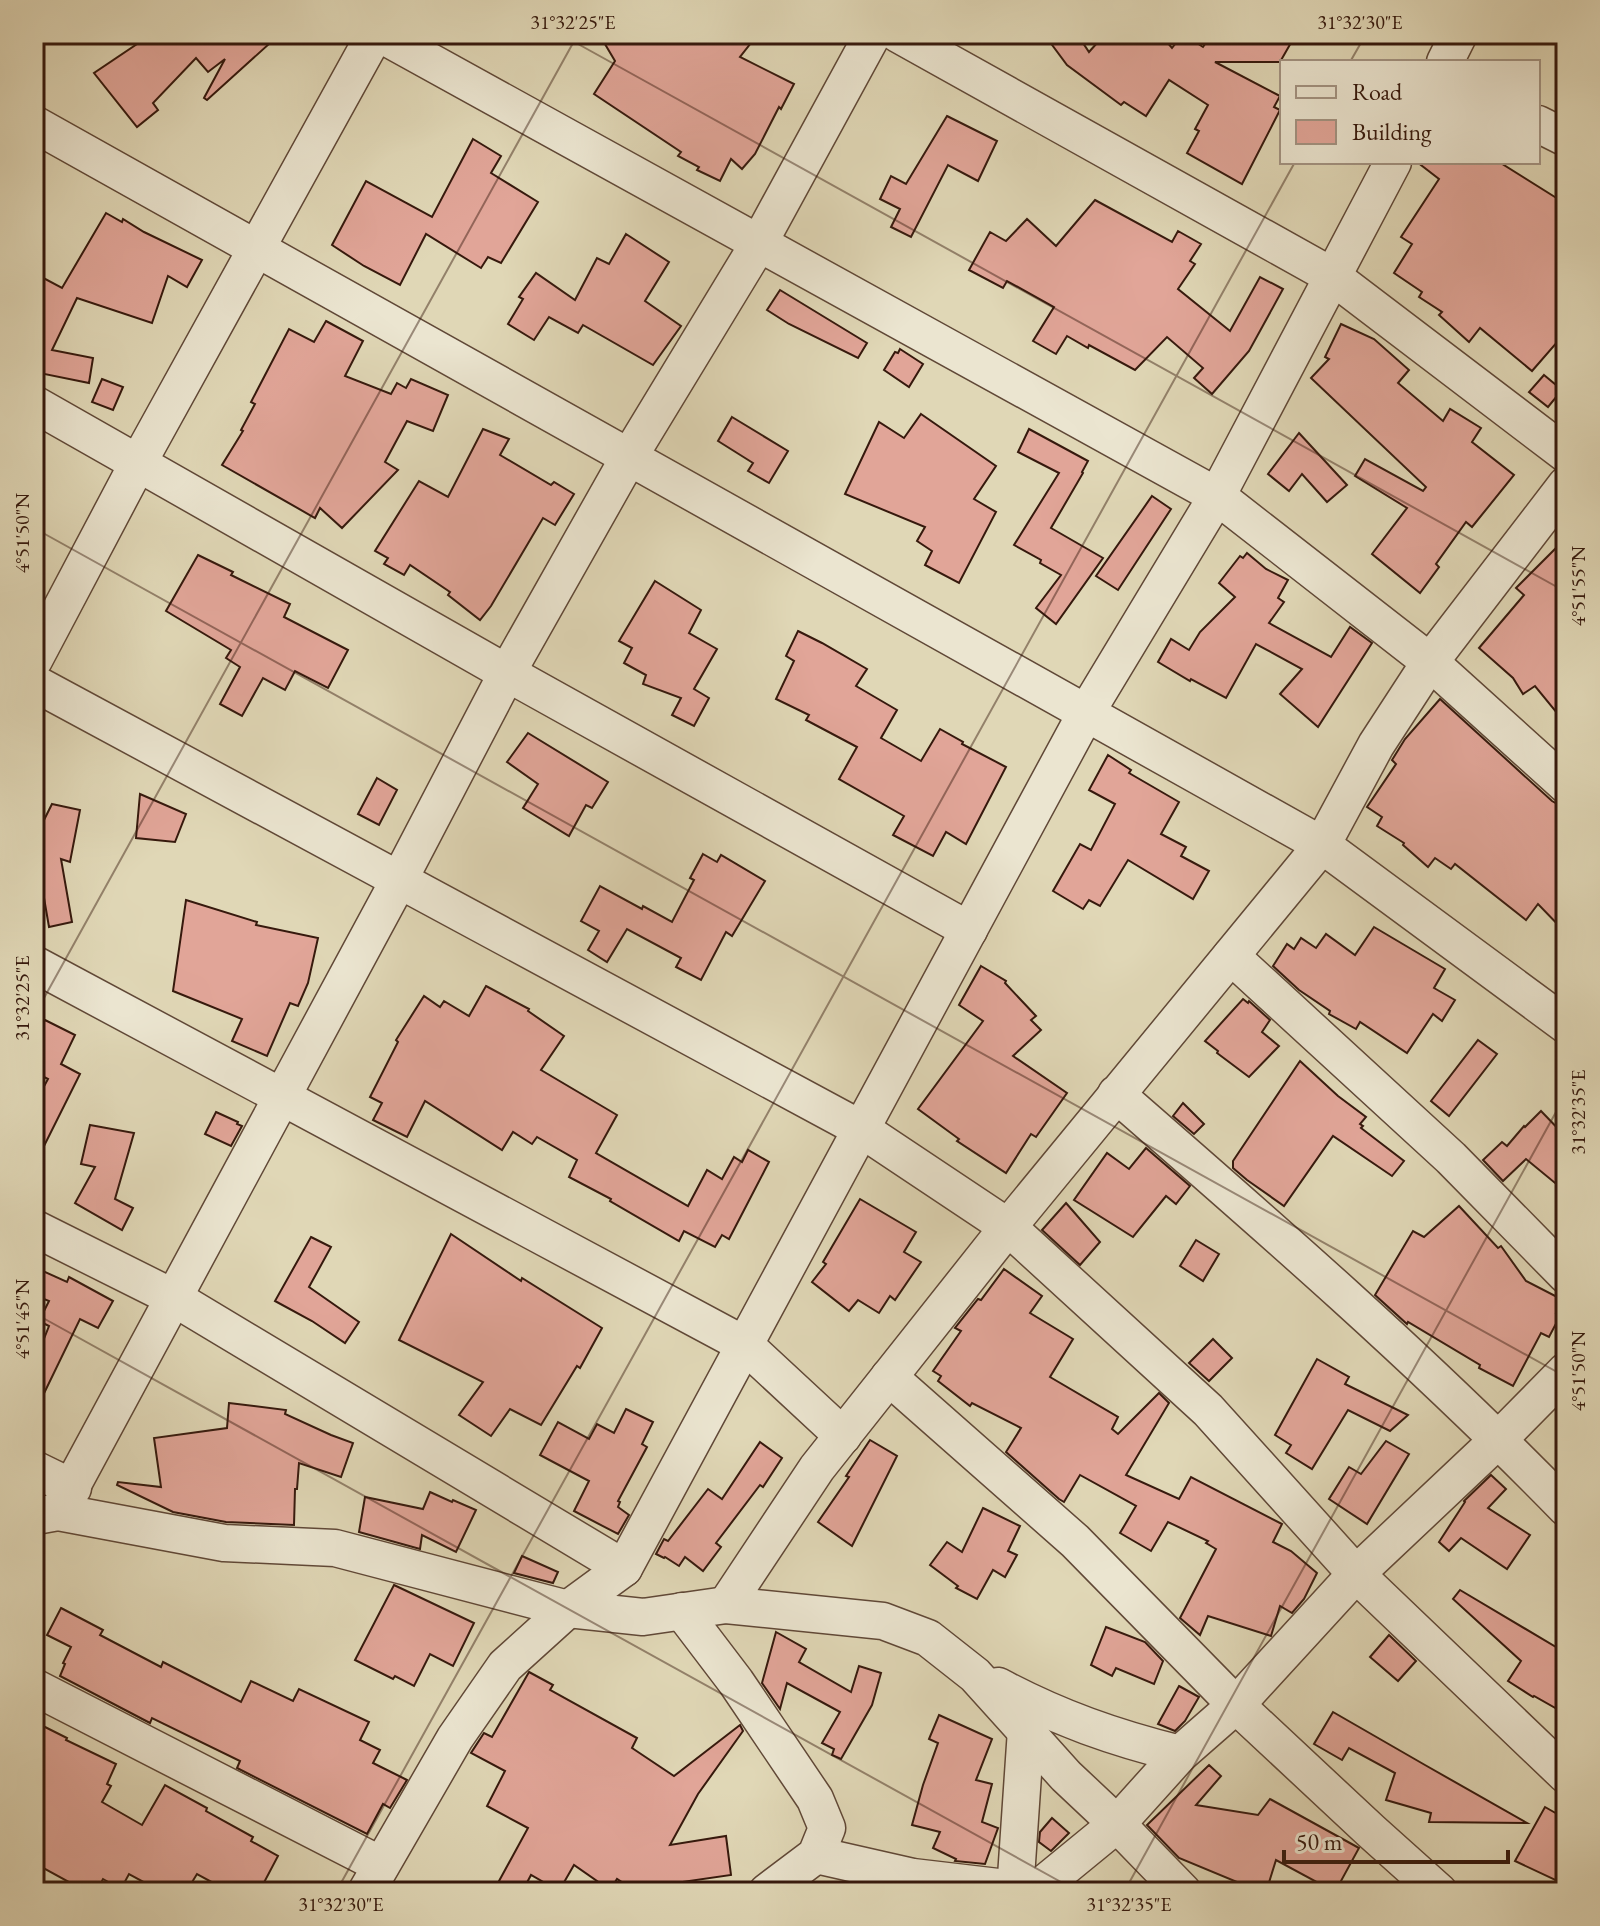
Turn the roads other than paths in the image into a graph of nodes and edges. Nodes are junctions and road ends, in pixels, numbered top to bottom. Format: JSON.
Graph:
{"nodes":[{"id":1,"x":378,"y":34,"type":"edge"},
{"id":2,"x":873,"y":34,"type":"edge"},
{"id":3,"x":898,"y":34,"type":"edge"},
{"id":4,"x":34,"y":124,"type":"edge"},
{"id":5,"x":1540,"y":125,"type":"edge"},
{"id":6,"x":1566,"y":138,"type":"edge"},
{"id":7,"x":1392,"y":164,"type":"edge"},
{"id":8,"x":759,"y":243,"type":"junction"},
{"id":9,"x":257,"y":249,"type":"junction"},
{"id":10,"x":1332,"y":276,"type":"junction"},
{"id":11,"x":34,"y":404,"type":"edge"},
{"id":12,"x":1566,"y":454,"type":"edge"},
{"id":13,"x":629,"y":457,"type":"junction"},
{"id":14,"x":138,"y":463,"type":"junction"},
{"id":15,"x":1217,"y":496,"type":"junction"},
{"id":16,"x":1562,"y":501,"type":"edge"},
{"id":17,"x":34,"y":660,"type":"edge"},
{"id":18,"x":1430,"y":662,"type":"junction"},
{"id":19,"x":507,"y":673,"type":"junction"},
{"id":20,"x":34,"y":683,"type":"edge"},
{"id":21,"x":1086,"y":713,"type":"junction"},
{"id":22,"x":1566,"y":785,"type":"edge"},
{"id":23,"x":1322,"y":845,"type":"junction"},
{"id":24,"x":399,"y":880,"type":"junction"},
{"id":25,"x":969,"y":930,"type":"junction"},
{"id":26,"x":1231,"y":956,"type":"junction"},
{"id":27,"x":34,"y":964,"type":"edge"},
{"id":28,"x":1566,"y":1025,"type":"edge"},
{"id":29,"x":1116,"y":1094,"type":"junction"},
{"id":30,"x":861,"y":1129,"type":"junction"},
{"id":31,"x":1008,"y":1227,"type":"junction"},
{"id":32,"x":34,"y":1228,"type":"edge"},
{"id":33,"x":1566,"y":1275,"type":"edge"},
{"id":34,"x":174,"y":1298,"type":"junction"},
{"id":35,"x":745,"y":1345,"type":"junction"},
{"id":36,"x":1566,"y":1371,"type":"edge"},
{"id":37,"x":889,"y":1377,"type":"junction"},
{"id":38,"x":843,"y":1436,"type":"junction"},
{"id":39,"x":1499,"y":1439,"type":"junction"},
{"id":40,"x":34,"y":1469,"type":"edge"},
{"id":41,"x":55,"y":1505,"type":"edge"},
{"id":42,"x":1566,"y":1508,"type":"edge"},
{"id":43,"x":624,"y":1568,"type":"junction"},
{"id":44,"x":1356,"y":1574,"type":"junction"},
{"id":45,"x":726,"y":1605,"type":"junction"},
{"id":46,"x":568,"y":1609,"type":"junction"},
{"id":47,"x":682,"y":1611,"type":"junction"},
{"id":48,"x":975,"y":1675,"type":"junction"},
{"id":49,"x":34,"y":1687,"type":"edge"},
{"id":50,"x":1236,"y":1705,"type":"junction"},
{"id":51,"x":1026,"y":1730,"type":"junction"},
{"id":52,"x":1180,"y":1754,"type":"junction"},
{"id":53,"x":1566,"y":1775,"type":"edge"},
{"id":54,"x":1117,"y":1824,"type":"junction"},
{"id":55,"x":816,"y":1855,"type":"junction"},
{"id":56,"x":374,"y":1878,"type":"edge"},
{"id":57,"x":1173,"y":1886,"type":"edge"},
{"id":58,"x":1021,"y":1891,"type":"edge"},
{"id":59,"x":767,"y":1892,"type":"edge"},
{"id":60,"x":1439,"y":1892,"type":"edge"}],
"edges":[{"from":1,"to":8,"type":"street"},
{"from":1,"to":9,"type":"street"},
{"from":2,"to":8,"type":"street"},
{"from":3,"to":10,"type":"street"},
{"from":4,"to":9,"type":"street"},
{"from":5,"to":6,"type":"street"},
{"from":7,"to":10,"type":"street"},
{"from":8,"to":13,"type":"street"},
{"from":8,"to":15,"type":"street"},
{"from":9,"to":13,"type":"street"},
{"from":9,"to":14,"type":"street"},
{"from":10,"to":12,"type":"street"},
{"from":10,"to":15,"type":"street"},
{"from":11,"to":14,"type":"street"},
{"from":13,"to":19,"type":"street"},
{"from":13,"to":21,"type":"street"},
{"from":14,"to":17,"type":"street"},
{"from":14,"to":19,"type":"street"},
{"from":15,"to":18,"type":"street"},
{"from":15,"to":21,"type":"street"},
{"from":16,"to":18,"type":"street"},
{"from":18,"to":22,"type":"street"},
{"from":18,"to":23,"type":"street"},
{"from":19,"to":24,"type":"street"},
{"from":19,"to":25,"type":"street"},
{"from":20,"to":24,"type":"street"},
{"from":21,"to":23,"type":"street"},
{"from":21,"to":25,"type":"street"},
{"from":23,"to":26,"type":"street"},
{"from":23,"to":28,"type":"street"},
{"from":24,"to":30,"type":"street"},
{"from":24,"to":34,"type":"street"},
{"from":25,"to":30,"type":"street"},
{"from":26,"to":29,"type":"street"},
{"from":26,"to":33,"type":"street"},
{"from":27,"to":35,"type":"street"},
{"from":29,"to":31,"type":"street"},
{"from":29,"to":39,"type":"street"},
{"from":30,"to":31,"type":"street"},
{"from":30,"to":35,"type":"street"},
{"from":31,"to":37,"type":"street"},
{"from":31,"to":44,"type":"street"},
{"from":32,"to":34,"type":"street"},
{"from":34,"to":41,"type":"street"},
{"from":34,"to":43,"type":"street"},
{"from":35,"to":38,"type":"street"},
{"from":35,"to":43,"type":"street"},
{"from":36,"to":39,"type":"street"},
{"from":37,"to":38,"type":"street"},
{"from":37,"to":50,"type":"street"},
{"from":38,"to":45,"type":"street"},
{"from":39,"to":42,"type":"street"},
{"from":39,"to":44,"type":"street"},
{"from":40,"to":41,"type":"street"},
{"from":41,"to":46,"type":"street"},
{"from":43,"to":46,"type":"street"},
{"from":44,"to":50,"type":"street"},
{"from":44,"to":53,"type":"street"},
{"from":45,"to":47,"type":"street"},
{"from":45,"to":48,"type":"street"},
{"from":46,"to":47,"type":"street"},
{"from":46,"to":56,"type":"street"},
{"from":47,"to":55,"type":"street"},
{"from":48,"to":51,"type":"street"},
{"from":48,"to":52,"type":"street"},
{"from":49,"to":56,"type":"street"},
{"from":50,"to":52,"type":"street"},
{"from":50,"to":60,"type":"street"},
{"from":51,"to":54,"type":"street"},
{"from":51,"to":58,"type":"street"},
{"from":52,"to":54,"type":"street"},
{"from":54,"to":57,"type":"street"},
{"from":54,"to":58,"type":"street"},
{"from":55,"to":58,"type":"street"},
{"from":55,"to":59,"type":"street"}]}
